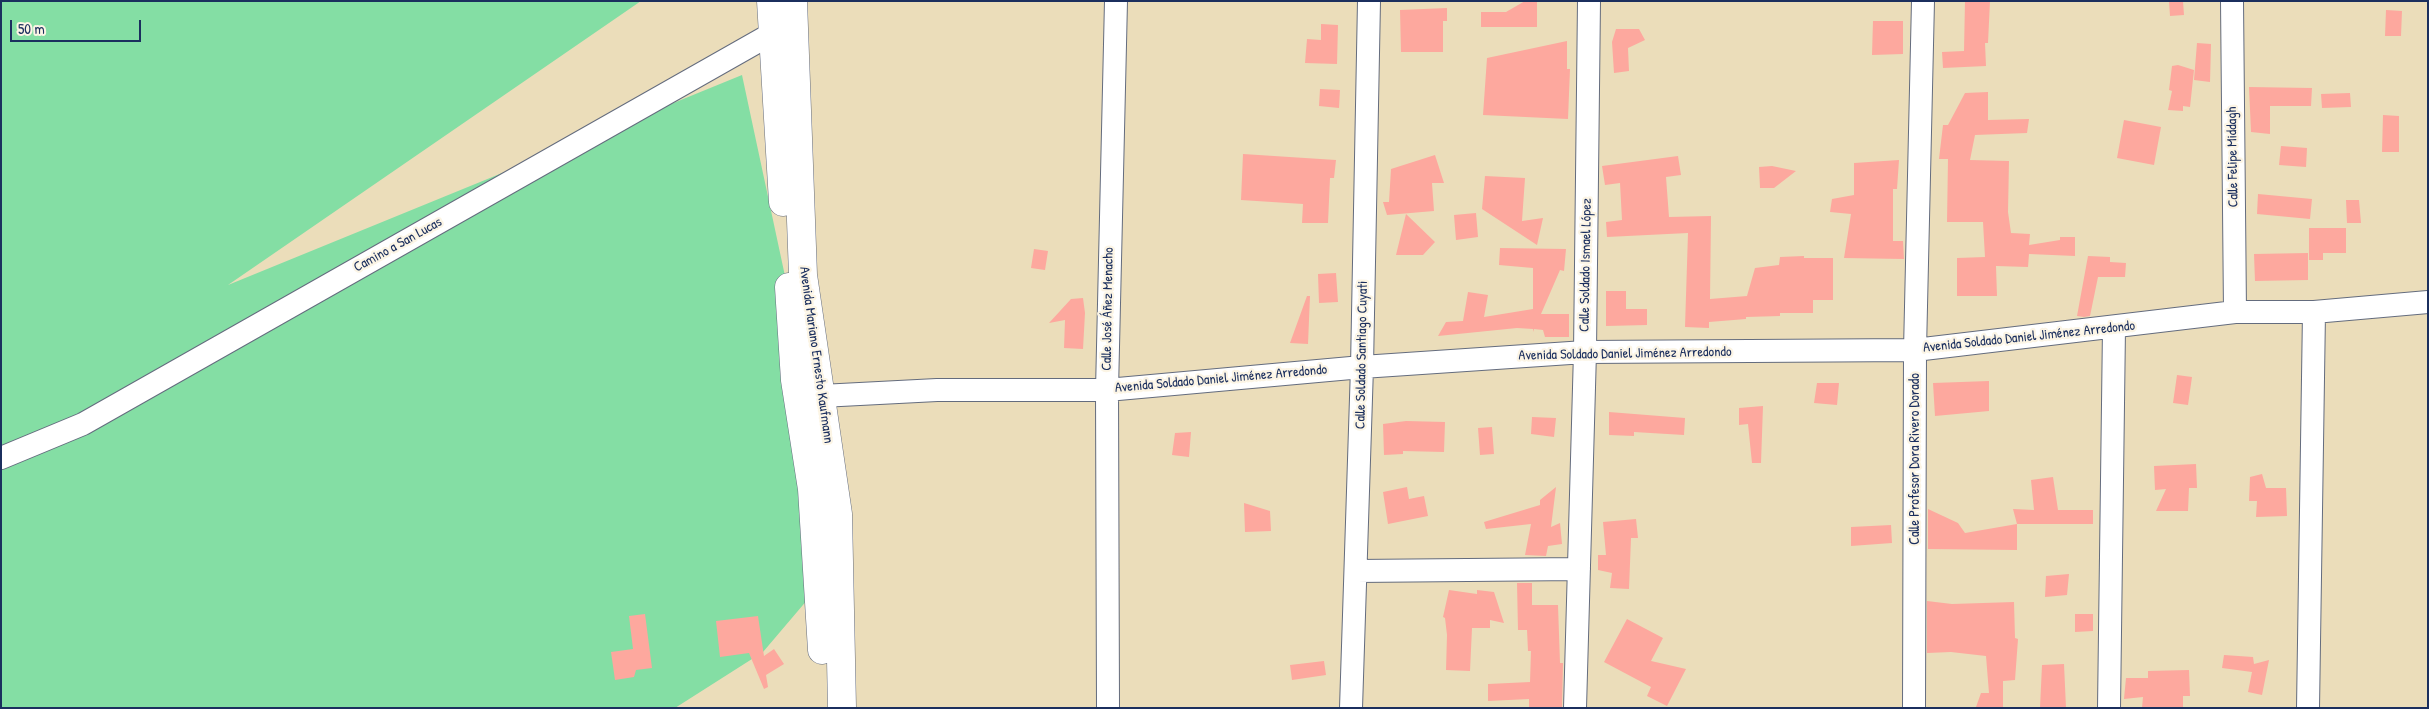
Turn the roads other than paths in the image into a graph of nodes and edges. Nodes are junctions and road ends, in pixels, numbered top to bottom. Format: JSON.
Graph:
{"nodes":[{"id":1,"x":771,"y":1,"type":"edge"},
{"id":2,"x":793,"y":1,"type":"edge"},
{"id":3,"x":1116,"y":1,"type":"edge"},
{"id":4,"x":1369,"y":1,"type":"edge"},
{"id":5,"x":1589,"y":1,"type":"edge"},
{"id":6,"x":1923,"y":1,"type":"edge"},
{"id":7,"x":2232,"y":1,"type":"edge"},
{"id":8,"x":784,"y":34,"type":"junction"},
{"id":9,"x":2428,"y":302,"type":"edge"},
{"id":10,"x":2235,"y":312,"type":"junction"},
{"id":11,"x":2314,"y":312,"type":"junction"},
{"id":12,"x":2114,"y":328,"type":"junction"},
{"id":13,"x":1915,"y":350,"type":"junction"},
{"id":14,"x":1585,"y":352,"type":"junction"},
{"id":15,"x":1362,"y":367,"type":"junction"},
{"id":16,"x":1106,"y":390,"type":"junction"},
{"id":17,"x":821,"y":396,"type":"junction"},
{"id":18,"x":1,"y":458,"type":"edge"},
{"id":19,"x":1579,"y":568,"type":"junction"},
{"id":20,"x":1356,"y":571,"type":"junction"},
{"id":21,"x":825,"y":708,"type":"edge"},
{"id":22,"x":842,"y":708,"type":"edge"},
{"id":23,"x":1108,"y":708,"type":"edge"},
{"id":24,"x":1352,"y":708,"type":"edge"},
{"id":25,"x":1575,"y":708,"type":"edge"},
{"id":26,"x":1914,"y":708,"type":"edge"},
{"id":27,"x":2109,"y":708,"type":"edge"},
{"id":28,"x":2308,"y":708,"type":"edge"}],
"edges":[{"from":1,"to":8,"type":"main road","name":"Avenida Mariano Ernesto Kaufmann"},
{"from":2,"to":8,"type":"main road","name":"Avenida Mariano Ernesto Kaufmann"},
{"from":3,"to":16,"type":"street","name":"Calle José Áñez Menacho"},
{"from":4,"to":15,"type":"street","name":"Calle Soldado Santiago Cuyati"},
{"from":5,"to":14,"type":"street","name":"Calle Soldado Ismael López"},
{"from":6,"to":13,"type":"street","name":"Calle Profesor Dora Rivero Dorado"},
{"from":7,"to":10,"type":"street","name":"Calle Felipe Middagh"},
{"from":8,"to":17,"type":"main road","name":"Avenida Mariano Ernesto Kaufmann"},
{"from":8,"to":18,"type":"street","name":"Camino a San Lucas"},
{"from":8,"to":21,"type":"main road","name":"Avenida Mariano Ernesto Kaufmann"},
{"from":9,"to":11,"type":"street","name":"Avenida Soldado Daniel Jiménez Arredondo"},
{"from":10,"to":11,"type":"street","name":"Avenida Soldado Daniel Jiménez Arredondo"},
{"from":10,"to":12,"type":"street","name":"Avenida Soldado Daniel Jiménez Arredondo"},
{"from":11,"to":28,"type":"street"},
{"from":12,"to":13,"type":"street","name":"Avenida Soldado Daniel Jiménez Arredondo"},
{"from":12,"to":27,"type":"street"},
{"from":13,"to":14,"type":"street","name":"Avenida Soldado Daniel Jiménez Arredondo"},
{"from":13,"to":26,"type":"street","name":"Calle Profesor Dora Rivero Dorado"},
{"from":14,"to":15,"type":"street","name":"Avenida Soldado Daniel Jiménez Arredondo"},
{"from":14,"to":19,"type":"street","name":"Calle Soldado Ismael López"},
{"from":15,"to":16,"type":"street","name":"Avenida Soldado Daniel Jiménez Arredondo"},
{"from":15,"to":20,"type":"street","name":"Calle Soldado Santiago Cuyati"},
{"from":16,"to":17,"type":"street","name":"Avenida Soldado Daniel Jiménez Arredondo"},
{"from":16,"to":23,"type":"street","name":"Calle José Áñez Menacho"},
{"from":17,"to":22,"type":"main road","name":"Avenida Mariano Ernesto Kaufmann"},
{"from":19,"to":20,"type":"street"},
{"from":19,"to":25,"type":"street","name":"Calle Soldado Ismael López"},
{"from":20,"to":24,"type":"street","name":"Calle Soldado Santiago Cuyati"}]}
